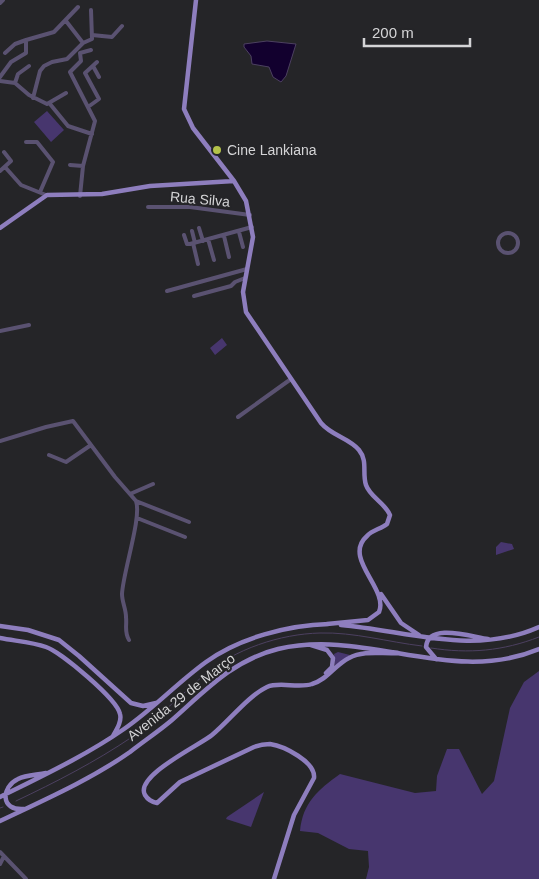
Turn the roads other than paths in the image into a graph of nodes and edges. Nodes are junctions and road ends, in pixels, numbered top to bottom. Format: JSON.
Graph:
{"nodes":[{"id":1,"x":3,"y":0,"type":"edge"},
{"id":2,"x":196,"y":0,"type":"edge"},
{"id":3,"x":0,"y":3,"type":"edge"},
{"id":4,"x":78,"y":7,"type":"dead end"},
{"id":5,"x":91,"y":10,"type":"dead end"},
{"id":6,"x":66,"y":21,"type":"junction"},
{"id":7,"x":122,"y":26,"type":"dead end"},
{"id":8,"x":92,"y":35,"type":"junction"},
{"id":9,"x":26,"y":40,"type":"junction"},
{"id":10,"x":82,"y":43,"type":"junction"},
{"id":11,"x":91,"y":50,"type":"dead end"},
{"id":12,"x":5,"y":53,"type":"dead end"},
{"id":13,"x":97,"y":62,"type":"dead end"},
{"id":14,"x":29,"y":66,"type":"dead end"},
{"id":15,"x":93,"y":66,"type":"junction"},
{"id":16,"x":0,"y":77,"type":"edge"},
{"id":17,"x":100,"y":77,"type":"dead end"},
{"id":18,"x":0,"y":81,"type":"edge"},
{"id":19,"x":15,"y":83,"type":"junction"},
{"id":20,"x":66,"y":93,"type":"dead end"},
{"id":21,"x":33,"y":98,"type":"junction"},
{"id":22,"x":50,"y":104,"type":"junction"},
{"id":23,"x":88,"y":107,"type":"junction"},
{"id":24,"x":92,"y":134,"type":"junction"},
{"id":25,"x":26,"y":142,"type":"dead end"},
{"id":26,"x":4,"y":152,"type":"dead end"},
{"id":27,"x":70,"y":165,"type":"dead end"},
{"id":28,"x":82,"y":166,"type":"junction"},
{"id":29,"x":5,"y":167,"type":"junction"},
{"id":30,"x":0,"y":171,"type":"edge"},
{"id":31,"x":234,"y":181,"type":"junction"},
{"id":32,"x":43,"y":195,"type":"junction"},
{"id":33,"x":80,"y":196,"type":"junction"},
{"id":34,"x":148,"y":207,"type":"dead end"},
{"id":35,"x":250,"y":215,"type":"junction"},
{"id":36,"x":252,"y":227,"type":"junction"},
{"id":37,"x":0,"y":228,"type":"edge"},
{"id":38,"x":200,"y":228,"type":"dead end"},
{"id":39,"x":192,"y":232,"type":"dead end"},
{"id":40,"x":239,"y":232,"type":"junction"},
{"id":41,"x":184,"y":234,"type":"dead end"},
{"id":42,"x":512,"y":234,"type":"joint"},
{"id":43,"x":224,"y":236,"type":"junction"},
{"id":44,"x":208,"y":239,"type":"junction"},
{"id":45,"x":203,"y":241,"type":"junction"},
{"id":46,"x":194,"y":243,"type":"junction"},
{"id":47,"x":243,"y":247,"type":"dead end"},
{"id":48,"x":230,"y":257,"type":"dead end"},
{"id":49,"x":214,"y":260,"type":"dead end"},
{"id":50,"x":198,"y":264,"type":"dead end"},
{"id":51,"x":247,"y":268,"type":"junction"},
{"id":52,"x":245,"y":278,"type":"junction"},
{"id":53,"x":167,"y":291,"type":"dead end"},
{"id":54,"x":194,"y":296,"type":"dead end"},
{"id":55,"x":28,"y":325,"type":"dead end"},
{"id":56,"x":0,"y":331,"type":"edge"},
{"id":57,"x":291,"y":379,"type":"junction"},
{"id":58,"x":238,"y":417,"type":"dead end"},
{"id":59,"x":1,"y":442,"type":"edge"},
{"id":60,"x":91,"y":446,"type":"junction"},
{"id":61,"x":0,"y":447,"type":"edge"},
{"id":62,"x":49,"y":455,"type":"dead end"},
{"id":63,"x":153,"y":484,"type":"dead end"},
{"id":64,"x":130,"y":494,"type":"junction"},
{"id":65,"x":136,"y":501,"type":"junction"},
{"id":66,"x":137,"y":518,"type":"junction"},
{"id":67,"x":189,"y":522,"type":"dead end"},
{"id":68,"x":185,"y":537,"type":"dead end"},
{"id":69,"x":368,"y":576,"type":"junction"},
{"id":70,"x":326,"y":624,"type":"junction"},
{"id":71,"x":0,"y":626,"type":"edge"},
{"id":72,"x":539,"y":627,"type":"edge"},
{"id":73,"x":423,"y":637,"type":"junction"},
{"id":74,"x":0,"y":638,"type":"edge"},
{"id":75,"x":428,"y":638,"type":"junction"},
{"id":76,"x":129,"y":640,"type":"dead end"},
{"id":77,"x":498,"y":640,"type":"junction"},
{"id":78,"x":305,"y":644,"type":"junction"},
{"id":79,"x":539,"y":649,"type":"edge"},
{"id":80,"x":398,"y":653,"type":"junction"},
{"id":81,"x":438,"y":659,"type":"junction"},
{"id":82,"x":306,"y":686,"type":"junction"},
{"id":83,"x":160,"y":702,"type":"junction"},
{"id":84,"x":113,"y":737,"type":"junction"},
{"id":85,"x":52,"y":772,"type":"junction"},
{"id":86,"x":6,"y":794,"type":"junction"},
{"id":87,"x":0,"y":797,"type":"edge"},
{"id":88,"x":28,"y":808,"type":"junction"},
{"id":89,"x":0,"y":821,"type":"edge"},
{"id":90,"x":0,"y":852,"type":"edge"},
{"id":91,"x":4,"y":856,"type":"junction"},
{"id":92,"x":0,"y":864,"type":"edge"},
{"id":93,"x":26,"y":879,"type":"edge"},
{"id":94,"x":274,"y":879,"type":"edge"}],
"edges":[{"from":1,"to":3,"type":"street"},
{"from":2,"to":31,"type":"main road"},
{"from":4,"to":6,"type":"street"},
{"from":5,"to":8,"type":"street"},
{"from":6,"to":9,"type":"street"},
{"from":6,"to":10,"type":"street"},
{"from":7,"to":8,"type":"street"},
{"from":8,"to":10,"type":"street"},
{"from":9,"to":12,"type":"street"},
{"from":9,"to":16,"type":"street"},
{"from":10,"to":21,"type":"street"},
{"from":11,"to":23,"type":"street"},
{"from":13,"to":15,"type":"street"},
{"from":14,"to":19,"type":"street"},
{"from":15,"to":17,"type":"street"},
{"from":15,"to":23,"type":"street"},
{"from":18,"to":19,"type":"street"},
{"from":19,"to":21,"type":"street"},
{"from":20,"to":22,"type":"street"},
{"from":21,"to":22,"type":"street"},
{"from":22,"to":24,"type":"street"},
{"from":23,"to":24,"type":"street"},
{"from":24,"to":28,"type":"street"},
{"from":25,"to":32,"type":"street"},
{"from":26,"to":29,"type":"street"},
{"from":27,"to":28,"type":"street"},
{"from":28,"to":33,"type":"street"},
{"from":29,"to":30,"type":"street"},
{"from":29,"to":32,"type":"street"},
{"from":31,"to":33,"type":"main road"},
{"from":31,"to":35,"type":"main road"},
{"from":32,"to":33,"type":"main road"},
{"from":32,"to":37,"type":"main road"},
{"from":34,"to":35,"type":"street","name":"Rua Silva"},
{"from":35,"to":36,"type":"main road"},
{"from":36,"to":40,"type":"street"},
{"from":36,"to":51,"type":"main road"},
{"from":38,"to":45,"type":"street"},
{"from":39,"to":46,"type":"street"},
{"from":40,"to":43,"type":"street"},
{"from":40,"to":47,"type":"street"},
{"from":41,"to":46,"type":"street"},
{"from":42,"to":42,"type":"street"},
{"from":43,"to":44,"type":"street"},
{"from":43,"to":48,"type":"street"},
{"from":44,"to":45,"type":"street"},
{"from":44,"to":49,"type":"street"},
{"from":45,"to":46,"type":"street"},
{"from":46,"to":50,"type":"street"},
{"from":51,"to":52,"type":"main road"},
{"from":51,"to":53,"type":"street"},
{"from":52,"to":54,"type":"street"},
{"from":52,"to":57,"type":"main road"},
{"from":55,"to":56,"type":"street"},
{"from":57,"to":58,"type":"street"},
{"from":57,"to":69,"type":"main road"},
{"from":59,"to":60,"type":"street"},
{"from":59,"to":61,"type":"street"},
{"from":60,"to":62,"type":"street"},
{"from":60,"to":64,"type":"street"},
{"from":63,"to":64,"type":"street"},
{"from":64,"to":65,"type":"street"},
{"from":65,"to":66,"type":"street"},
{"from":65,"to":67,"type":"street"},
{"from":66,"to":68,"type":"street"},
{"from":66,"to":76,"type":"street"},
{"from":69,"to":70,"type":"main road"},
{"from":69,"to":73,"type":"main road"},
{"from":70,"to":73,"type":"main road","name":"Avenida 29 de Março"},
{"from":70,"to":83,"type":"main road","name":"Avenida 29 de Março"},
{"from":71,"to":83,"type":"main road"},
{"from":72,"to":77,"type":"main road","name":"Avenida 29 de Março"},
{"from":73,"to":75,"type":"main road","name":"Avenida 29 de Março"},
{"from":74,"to":84,"type":"main road"},
{"from":75,"to":77,"type":"main road","name":"Avenida 29 de Março"},
{"from":75,"to":77,"type":"main road"},
{"from":75,"to":81,"type":"main road"},
{"from":78,"to":80,"type":"main road","name":"Avenida 29 de Março"},
{"from":78,"to":82,"type":"main road"},
{"from":78,"to":88,"type":"main road","name":"Avenida 29 de Março"},
{"from":79,"to":81,"type":"main road","name":"Avenida 29 de Março"},
{"from":80,"to":81,"type":"main road","name":"Avenida 29 de Março"},
{"from":80,"to":82,"type":"main road"},
{"from":82,"to":94,"type":"main road"},
{"from":83,"to":84,"type":"main road","name":"Avenida 29 de Março"},
{"from":84,"to":85,"type":"main road","name":"Avenida 29 de Março"},
{"from":85,"to":86,"type":"main road","name":"Avenida 29 de Março"},
{"from":85,"to":86,"type":"main road"},
{"from":86,"to":87,"type":"main road","name":"Avenida 29 de Março"},
{"from":86,"to":88,"type":"main road"},
{"from":88,"to":89,"type":"main road","name":"Avenida 29 de Março"},
{"from":90,"to":91,"type":"street"},
{"from":91,"to":92,"type":"street"},
{"from":91,"to":93,"type":"street"}]}
